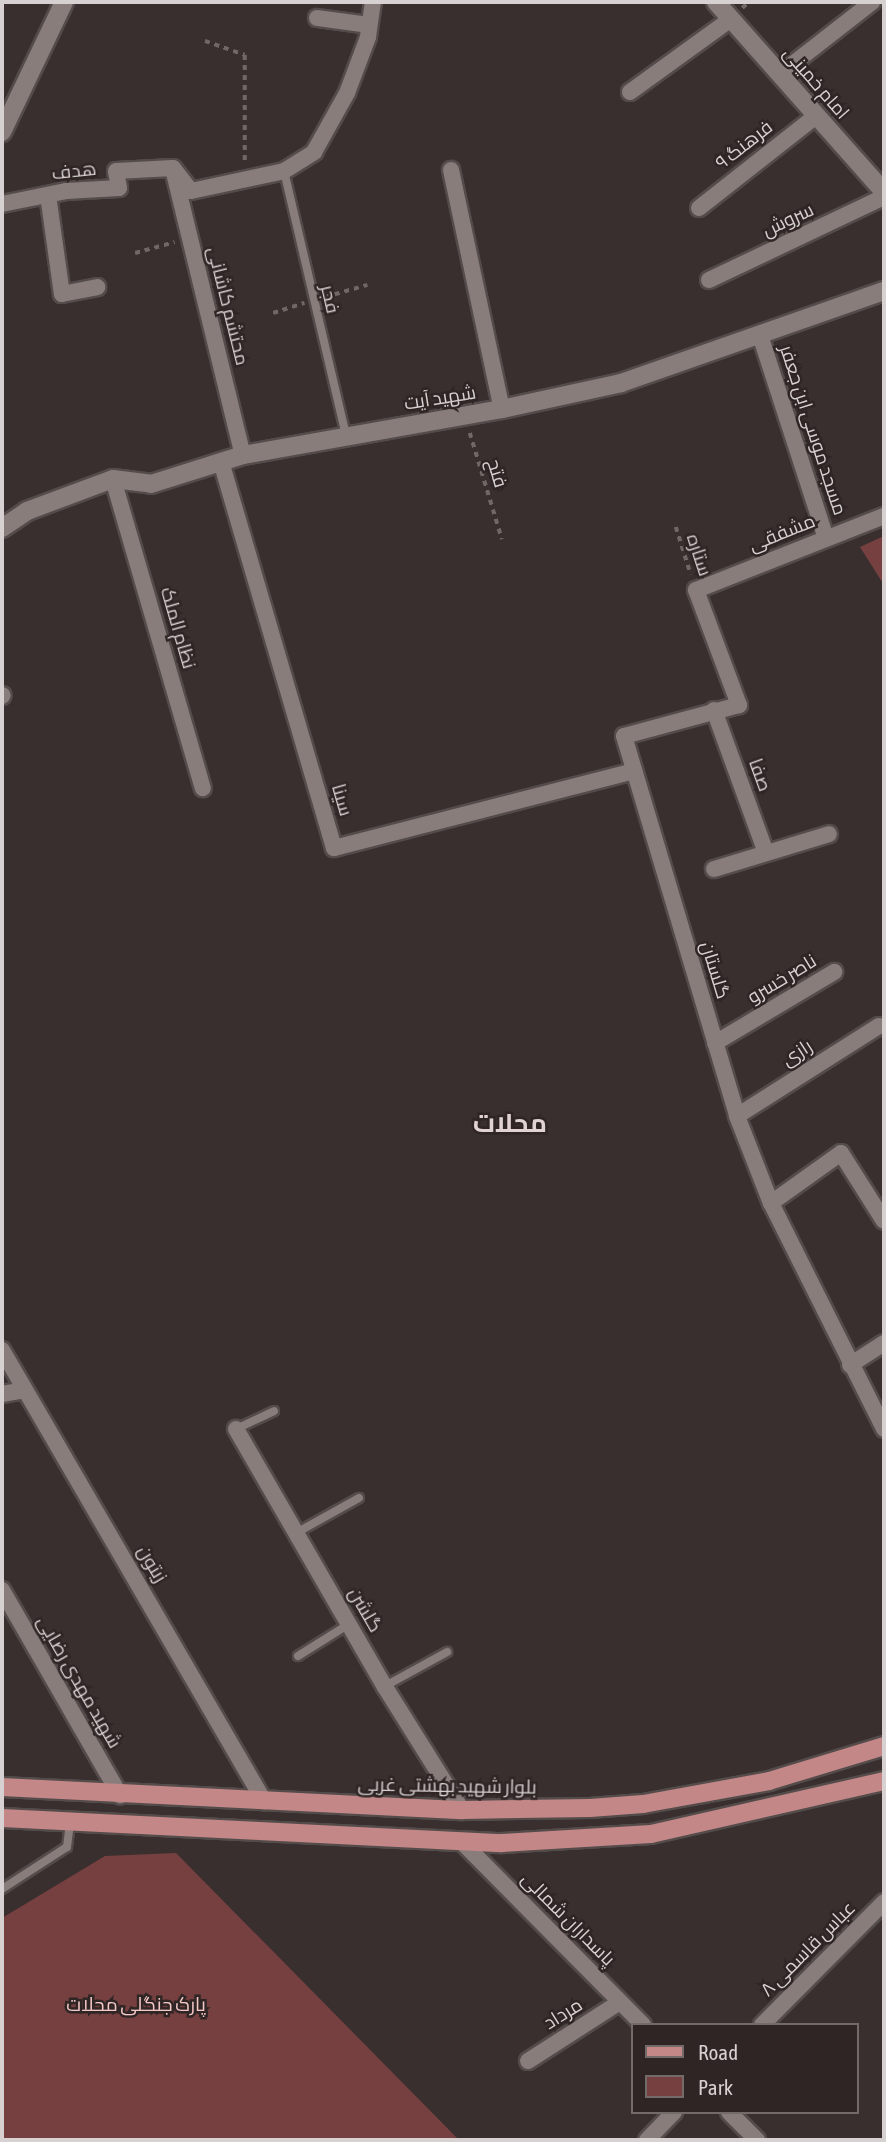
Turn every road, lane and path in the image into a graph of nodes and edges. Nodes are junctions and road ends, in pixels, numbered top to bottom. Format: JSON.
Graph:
{"nodes":[{"id":1,"x":64,"y":2,"type":"edge"},
{"id":2,"x":373,"y":2,"type":"edge"},
{"id":3,"x":716,"y":2,"type":"edge"},
{"id":4,"x":872,"y":2,"type":"edge"},
{"id":5,"x":317,"y":18,"type":"dead end"},
{"id":6,"x":731,"y":19,"type":"junction"},
{"id":7,"x":369,"y":24,"type":"junction"},
{"id":8,"x":205,"y":41,"type":"dead end"},
{"id":9,"x":779,"y":74,"type":"junction"},
{"id":10,"x":630,"y":93,"type":"dead end"},
{"id":11,"x":816,"y":116,"type":"junction"},
{"id":12,"x":2,"y":132,"type":"edge"},
{"id":13,"x":173,"y":167,"type":"junction"},
{"id":14,"x":451,"y":170,"type":"dead end"},
{"id":15,"x":284,"y":171,"type":"junction"},
{"id":16,"x":246,"y":179,"type":"junction"},
{"id":17,"x":48,"y":195,"type":"junction"},
{"id":18,"x":884,"y":195,"type":"edge"},
{"id":19,"x":2,"y":204,"type":"edge"},
{"id":20,"x":699,"y":208,"type":"dead end"},
{"id":21,"x":190,"y":238,"type":"junction"},
{"id":22,"x":135,"y":253,"type":"dead end"},
{"id":23,"x":709,"y":280,"type":"dead end"},
{"id":24,"x":368,"y":285,"type":"dead end"},
{"id":25,"x":97,"y":287,"type":"dead end"},
{"id":26,"x":884,"y":291,"type":"edge"},
{"id":27,"x":314,"y":300,"type":"junction"},
{"id":28,"x":273,"y":313,"type":"dead end"},
{"id":29,"x":760,"y":335,"type":"junction"},
{"id":30,"x":502,"y":410,"type":"junction"},
{"id":31,"x":465,"y":414,"type":"junction"},
{"id":32,"x":346,"y":435,"type":"junction"},
{"id":33,"x":243,"y":455,"type":"junction"},
{"id":34,"x":222,"y":465,"type":"junction"},
{"id":35,"x":113,"y":479,"type":"junction"},
{"id":36,"x":884,"y":516,"type":"edge"},
{"id":37,"x":676,"y":527,"type":"dead end"},
{"id":38,"x":2,"y":528,"type":"edge"},
{"id":39,"x":827,"y":538,"type":"junction"},
{"id":40,"x":502,"y":539,"type":"dead end"},
{"id":41,"x":696,"y":590,"type":"junction"},
{"id":42,"x":714,"y":710,"type":"junction"},
{"id":43,"x":634,"y":771,"type":"junction"},
{"id":44,"x":203,"y":788,"type":"dead end"},
{"id":45,"x":829,"y":834,"type":"dead end"},
{"id":46,"x":766,"y":853,"type":"junction"},
{"id":47,"x":714,"y":869,"type":"dead end"},
{"id":48,"x":834,"y":972,"type":"dead end"},
{"id":49,"x":879,"y":1026,"type":"dead end"},
{"id":50,"x":715,"y":1043,"type":"junction"},
{"id":51,"x":737,"y":1116,"type":"junction"},
{"id":52,"x":771,"y":1203,"type":"junction"},
{"id":53,"x":884,"y":1221,"type":"edge"},
{"id":54,"x":884,"y":1343,"type":"edge"},
{"id":55,"x":2,"y":1350,"type":"edge"},
{"id":56,"x":850,"y":1365,"type":"junction"},
{"id":57,"x":25,"y":1390,"type":"junction"},
{"id":58,"x":2,"y":1394,"type":"edge"},
{"id":59,"x":274,"y":1411,"type":"dead end"},
{"id":60,"x":236,"y":1429,"type":"joint"},
{"id":61,"x":884,"y":1429,"type":"edge"},
{"id":62,"x":359,"y":1498,"type":"dead end"},
{"id":63,"x":296,"y":1533,"type":"junction"},
{"id":64,"x":2,"y":1590,"type":"edge"},
{"id":65,"x":349,"y":1624,"type":"junction"},
{"id":66,"x":447,"y":1652,"type":"dead end"},
{"id":67,"x":298,"y":1656,"type":"dead end"},
{"id":68,"x":385,"y":1686,"type":"junction"},
{"id":69,"x":884,"y":1746,"type":"edge"},
{"id":70,"x":883,"y":1783,"type":"edge"},
{"id":71,"x":2,"y":1787,"type":"edge"},
{"id":72,"x":120,"y":1795,"type":"junction"},
{"id":73,"x":264,"y":1801,"type":"junction"},
{"id":74,"x":462,"y":1810,"type":"junction"},
{"id":75,"x":2,"y":1818,"type":"edge"},
{"id":76,"x":70,"y":1822,"type":"junction"},
{"id":77,"x":463,"y":1843,"type":"junction"},
{"id":78,"x":2,"y":1889,"type":"edge"},
{"id":79,"x":884,"y":1902,"type":"edge"},
{"id":80,"x":620,"y":2002,"type":"junction"},
{"id":81,"x":641,"y":2023,"type":"edge"},
{"id":82,"x":764,"y":2023,"type":"edge"},
{"id":83,"x":528,"y":2061,"type":"dead end"},
{"id":84,"x":672,"y":2114,"type":"edge"},
{"id":85,"x":731,"y":2114,"type":"edge"},
{"id":86,"x":647,"y":2140,"type":"edge"},
{"id":87,"x":757,"y":2140,"type":"edge"}],
"edges":[{"from":1,"to":12,"type":"street"},
{"from":2,"to":7,"type":"street"},
{"from":3,"to":6,"type":"street","name":"امام خمینی"},
{"from":4,"to":9,"type":"street"},
{"from":5,"to":7,"type":"street"},
{"from":6,"to":9,"type":"street","name":"امام خمینی"},
{"from":6,"to":10,"type":"street"},
{"from":7,"to":15,"type":"street"},
{"from":8,"to":16,"type":"path"},
{"from":9,"to":11,"type":"street","name":"امام خمینی"},
{"from":11,"to":18,"type":"street","name":"امام خمینی"},
{"from":11,"to":20,"type":"street","name":"فرهنگ ۹"},
{"from":13,"to":16,"type":"street"},
{"from":13,"to":17,"type":"street","name":"هدف"},
{"from":13,"to":21,"type":"street","name":"محتشم کاشانی"},
{"from":14,"to":30,"type":"street"},
{"from":15,"to":16,"type":"street"},
{"from":15,"to":27,"type":"lane","name":"فجر"},
{"from":17,"to":19,"type":"street","name":"هدف"},
{"from":17,"to":25,"type":"street"},
{"from":18,"to":23,"type":"street","name":"سروش"},
{"from":21,"to":22,"type":"path"},
{"from":21,"to":33,"type":"street","name":"محتشم کاشانی"},
{"from":24,"to":27,"type":"path"},
{"from":26,"to":29,"type":"street","name":"شهید آیت"},
{"from":27,"to":28,"type":"path"},
{"from":27,"to":32,"type":"lane","name":"فجر"},
{"from":29,"to":30,"type":"street","name":"شهید آیت"},
{"from":29,"to":39,"type":"street","name":"مسجد موسی ابن جعفر"},
{"from":30,"to":31,"type":"street","name":"شهید آیت"},
{"from":31,"to":32,"type":"street","name":"شهید آیت"},
{"from":31,"to":40,"type":"path","name":"فتح"},
{"from":32,"to":33,"type":"street","name":"شهید آیت"},
{"from":33,"to":34,"type":"street","name":"شهید آیت"},
{"from":34,"to":35,"type":"street","name":"شهید آیت"},
{"from":34,"to":43,"type":"street","name":"سینا"},
{"from":35,"to":38,"type":"street","name":"شهید آیت"},
{"from":35,"to":44,"type":"street","name":"نظام الملک"},
{"from":36,"to":39,"type":"street","name":"مشفقی"},
{"from":37,"to":41,"type":"path","name":"ستاره"},
{"from":39,"to":41,"type":"street","name":"مشفقی"},
{"from":41,"to":42,"type":"street","name":"گلستان"},
{"from":42,"to":43,"type":"street","name":"گلستان"},
{"from":42,"to":46,"type":"street","name":"صفا"},
{"from":43,"to":50,"type":"street","name":"گلستان"},
{"from":45,"to":46,"type":"street"},
{"from":46,"to":47,"type":"street"},
{"from":48,"to":50,"type":"street","name":"ناصر خسرو"},
{"from":49,"to":51,"type":"street","name":"رازی"},
{"from":50,"to":51,"type":"street","name":"گلستان"},
{"from":51,"to":52,"type":"street","name":"گلستان"},
{"from":52,"to":53,"type":"street"},
{"from":52,"to":56,"type":"street","name":"گلستان"},
{"from":54,"to":56,"type":"street"},
{"from":55,"to":57,"type":"street","name":"زیتون"},
{"from":56,"to":61,"type":"street","name":"گلستان"},
{"from":57,"to":58,"type":"street"},
{"from":57,"to":73,"type":"street","name":"زیتون"},
{"from":59,"to":60,"type":"lane"},
{"from":60,"to":63,"type":"street","name":"گلشن"},
{"from":62,"to":63,"type":"lane"},
{"from":63,"to":65,"type":"street","name":"گلشن"},
{"from":64,"to":72,"type":"street","name":"شهید مهدی رضایی"},
{"from":65,"to":67,"type":"lane"},
{"from":65,"to":68,"type":"street","name":"گلشن"},
{"from":66,"to":68,"type":"lane"},
{"from":68,"to":74,"type":"street","name":"گلشن"},
{"from":69,"to":74,"type":"main road","name":"بلوار شهید بهشتی غربی"},
{"from":70,"to":77,"type":"main road"},
{"from":71,"to":72,"type":"main road","name":"بلوار شهید بهشتی غربی"},
{"from":72,"to":73,"type":"main road","name":"بلوار شهید بهشتی غربی"},
{"from":73,"to":74,"type":"main road","name":"بلوار شهید بهشتی غربی"},
{"from":75,"to":76,"type":"main road"},
{"from":76,"to":77,"type":"main road"},
{"from":76,"to":78,"type":"lane"},
{"from":77,"to":80,"type":"street","name":"پاسداران شمالی"},
{"from":79,"to":82,"type":"street","name":"عباس قاسمی ۸"},
{"from":80,"to":81,"type":"street","name":"پاسداران شمالی"},
{"from":80,"to":83,"type":"street","name":"مرداد"},
{"from":84,"to":86,"type":"street"},
{"from":85,"to":87,"type":"street"}]}
